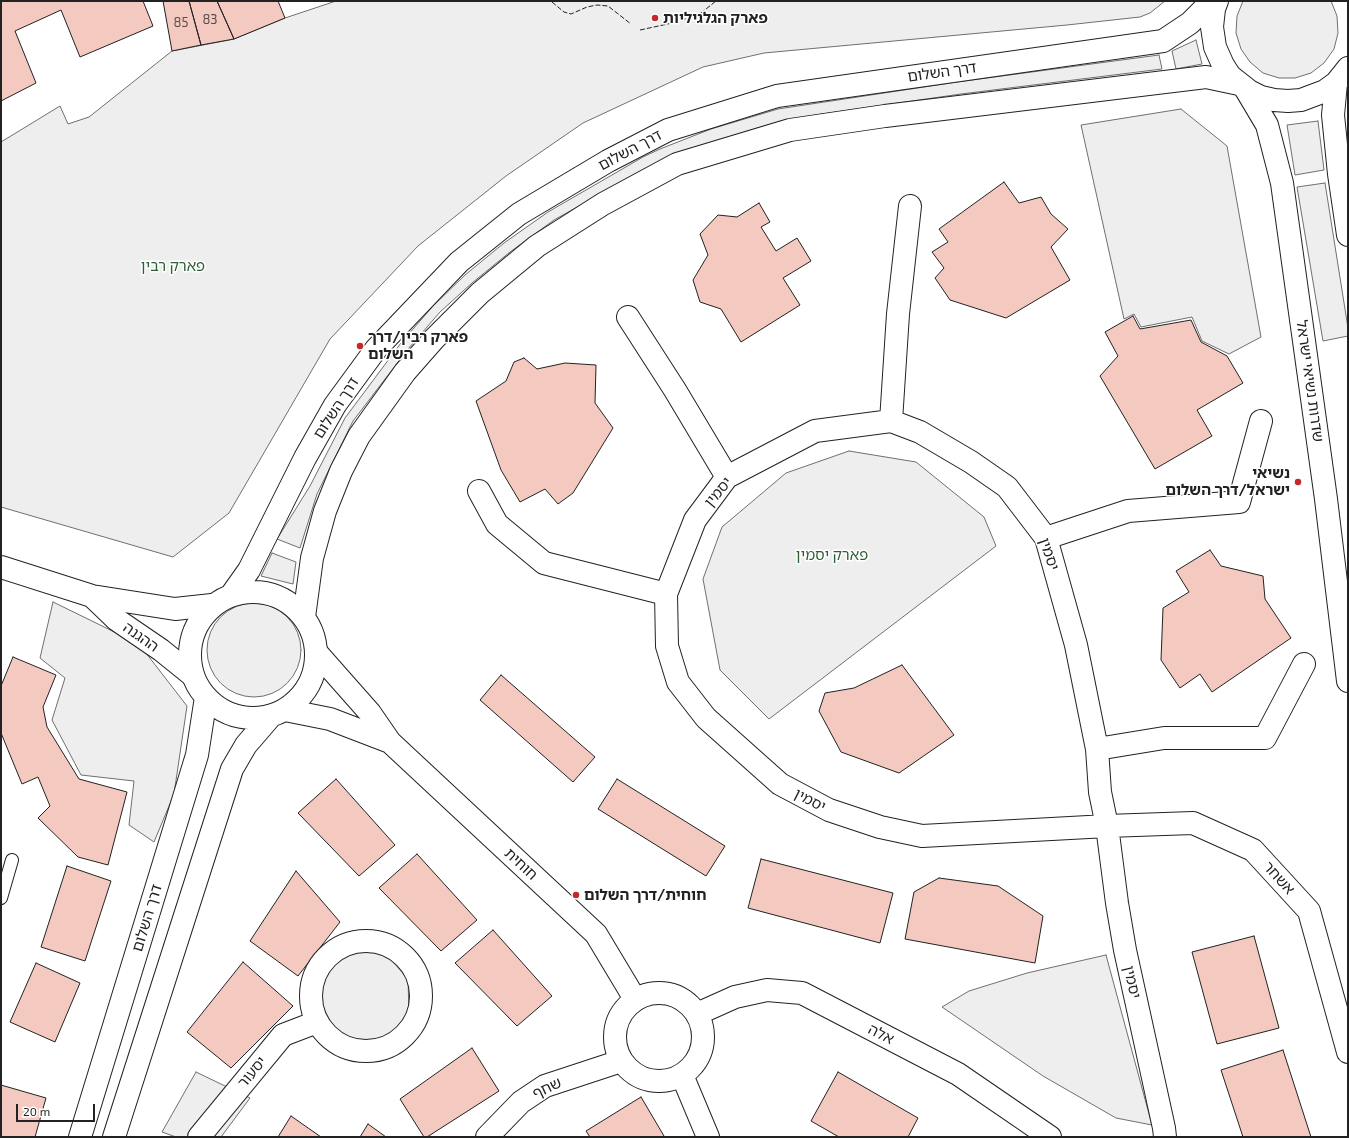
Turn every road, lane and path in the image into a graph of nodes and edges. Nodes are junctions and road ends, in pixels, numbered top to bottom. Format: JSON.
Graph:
{"nodes":[{"id":1,"x":1212,"y":1,"type":"edge"},
{"id":2,"x":1217,"y":1,"type":"edge"},
{"id":3,"x":1342,"y":75,"type":"edge"},
{"id":4,"x":1242,"y":86,"type":"junction"},
{"id":5,"x":910,"y":206,"type":"dead end"},
{"id":6,"x":1348,"y":235,"type":"edge"},
{"id":7,"x":628,"y":317,"type":"dead end"},
{"id":8,"x":891,"y":421,"type":"junction"},
{"id":9,"x":1261,"y":422,"type":"dead end"},
{"id":10,"x":727,"y":477,"type":"junction"},
{"id":11,"x":479,"y":491,"type":"dead end"},
{"id":12,"x":1046,"y":538,"type":"junction"},
{"id":13,"x":1,"y":567,"type":"edge"},
{"id":14,"x":232,"y":594,"type":"junction"},
{"id":15,"x":666,"y":594,"type":"junction"},
{"id":16,"x":92,"y":596,"type":"junction"},
{"id":17,"x":212,"y":605,"type":"junction"},
{"id":18,"x":304,"y":617,"type":"junction"},
{"id":19,"x":316,"y":652,"type":"junction"},
{"id":20,"x":1304,"y":664,"type":"dead end"},
{"id":21,"x":192,"y":675,"type":"junction"},
{"id":22,"x":1348,"y":681,"type":"edge"},
{"id":23,"x":206,"y":697,"type":"junction"},
{"id":24,"x":278,"y":713,"type":"junction"},
{"id":25,"x":390,"y":742,"type":"junction"},
{"id":26,"x":1097,"y":750,"type":"junction"},
{"id":27,"x":1107,"y":826,"type":"junction"},
{"id":28,"x":12,"y":860,"type":"dead end"},
{"id":29,"x":1,"y":898,"type":"edge"},
{"id":30,"x":635,"y":999,"type":"junction"},
{"id":31,"x":697,"y":1014,"type":"junction"},
{"id":32,"x":317,"y":1022,"type":"junction"},
{"id":33,"x":1348,"y":1052,"type":"edge"},
{"id":34,"x":621,"y":1061,"type":"junction"},
{"id":35,"x":682,"y":1075,"type":"junction"},
{"id":36,"x":80,"y":1137,"type":"edge"},
{"id":37,"x":114,"y":1137,"type":"edge"},
{"id":38,"x":199,"y":1137,"type":"edge"},
{"id":39,"x":488,"y":1137,"type":"edge"},
{"id":40,"x":708,"y":1137,"type":"edge"},
{"id":41,"x":1050,"y":1137,"type":"edge"},
{"id":42,"x":1165,"y":1137,"type":"edge"}],
"edges":[{"from":1,"to":14,"type":"street","name":"דרך השלום"},
{"from":2,"to":4,"type":"street"},
{"from":3,"to":4,"type":"street"},
{"from":3,"to":6,"type":"street"},
{"from":4,"to":18,"type":"street"},
{"from":4,"to":22,"type":"street","name":"שדרות נשיאי ישראל"},
{"from":5,"to":8,"type":"street"},
{"from":7,"to":10,"type":"street"},
{"from":8,"to":10,"type":"street","name":"יסמין"},
{"from":8,"to":12,"type":"street","name":"יסמין"},
{"from":9,"to":12,"type":"street"},
{"from":10,"to":15,"type":"street","name":"יסמין"},
{"from":11,"to":15,"type":"street"},
{"from":12,"to":26,"type":"street","name":"יסמין"},
{"from":13,"to":16,"type":"street","name":"ההגנה"},
{"from":14,"to":17,"type":"street"},
{"from":14,"to":18,"type":"street"},
{"from":15,"to":27,"type":"street","name":"יסמין"},
{"from":16,"to":17,"type":"street","name":"ההגנה"},
{"from":16,"to":21,"type":"street","name":"ההגנה"},
{"from":17,"to":21,"type":"street"},
{"from":18,"to":19,"type":"street"},
{"from":19,"to":24,"type":"street"},
{"from":19,"to":25,"type":"street","name":"חוחית"},
{"from":20,"to":26,"type":"street"},
{"from":21,"to":23,"type":"street"},
{"from":23,"to":24,"type":"street"},
{"from":23,"to":36,"type":"street","name":"דרך השלום"},
{"from":24,"to":25,"type":"street","name":"חוחית"},
{"from":24,"to":37,"type":"street"},
{"from":25,"to":30,"type":"street","name":"חוחית"},
{"from":26,"to":27,"type":"street","name":"יסמין"},
{"from":27,"to":33,"type":"street","name":"אשחר"},
{"from":27,"to":42,"type":"street","name":"יסמין"},
{"from":28,"to":29,"type":"lane"},
{"from":30,"to":31,"type":"street"},
{"from":30,"to":34,"type":"street"},
{"from":31,"to":35,"type":"street"},
{"from":31,"to":41,"type":"street","name":"אלה"},
{"from":32,"to":32,"type":"street"},
{"from":32,"to":38,"type":"street","name":"יסעור"},
{"from":34,"to":35,"type":"street"},
{"from":34,"to":39,"type":"street","name":"שחף"},
{"from":35,"to":40,"type":"street"}]}
